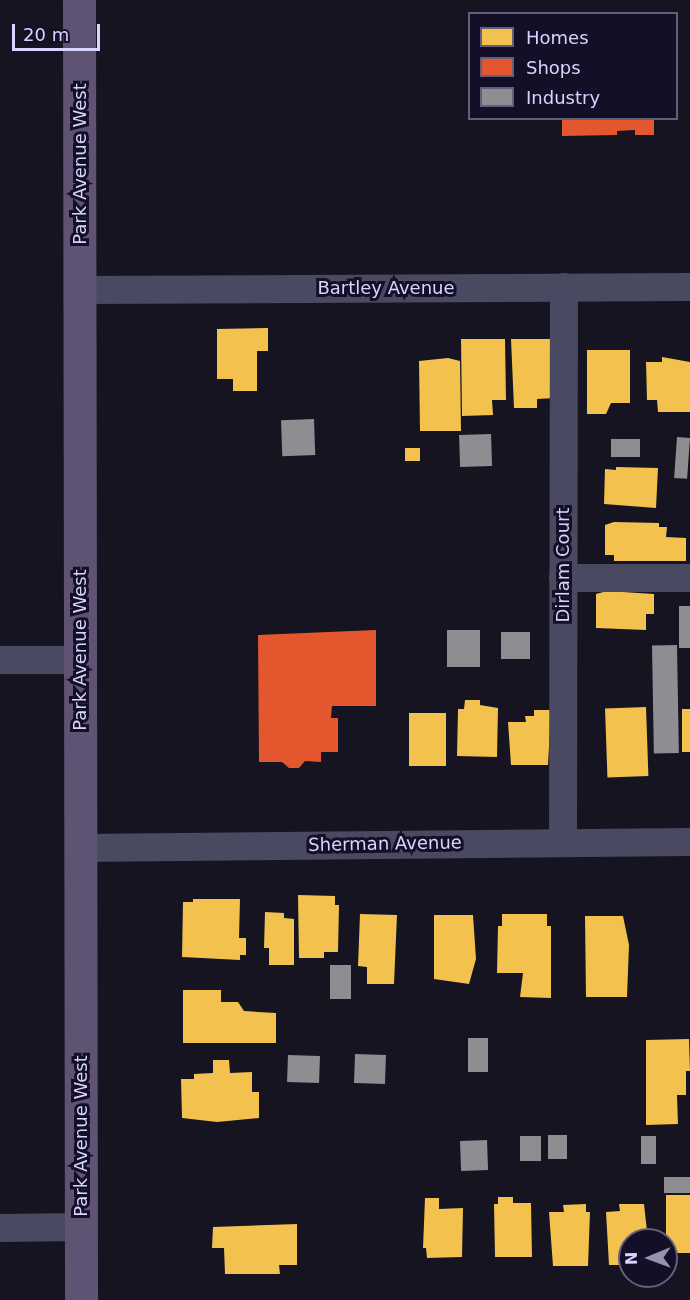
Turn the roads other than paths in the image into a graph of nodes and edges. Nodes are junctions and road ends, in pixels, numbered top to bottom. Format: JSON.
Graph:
{"nodes":[{"id":1,"x":79,"y":0,"type":"edge"},
{"id":2,"x":690,"y":286,"type":"edge"},
{"id":3,"x":564,"y":287,"type":"junction"},
{"id":4,"x":81,"y":290,"type":"junction"},
{"id":5,"x":563,"y":578,"type":"junction"},
{"id":6,"x":690,"y":578,"type":"edge"},
{"id":7,"x":0,"y":660,"type":"edge"},
{"id":8,"x":80,"y":660,"type":"junction"},
{"id":9,"x":690,"y":842,"type":"edge"},
{"id":10,"x":564,"y":843,"type":"junction"},
{"id":11,"x":80,"y":848,"type":"junction"},
{"id":12,"x":81,"y":1227,"type":"junction"},
{"id":13,"x":0,"y":1228,"type":"edge"},
{"id":14,"x":81,"y":1300,"type":"edge"}],
"edges":[{"from":1,"to":4,"type":"main road","name":"Park Avenue West"},
{"from":2,"to":3,"type":"street","name":"Bartley Avenue"},
{"from":3,"to":4,"type":"street","name":"Bartley Avenue"},
{"from":3,"to":5,"type":"street","name":"Dirlam Court"},
{"from":4,"to":8,"type":"main road","name":"Park Avenue West"},
{"from":5,"to":6,"type":"street"},
{"from":5,"to":10,"type":"street","name":"Dirlam Court"},
{"from":7,"to":8,"type":"street"},
{"from":8,"to":11,"type":"main road","name":"Park Avenue West"},
{"from":9,"to":10,"type":"street","name":"Sherman Avenue"},
{"from":10,"to":11,"type":"street","name":"Sherman Avenue"},
{"from":11,"to":12,"type":"main road","name":"Park Avenue West"},
{"from":12,"to":13,"type":"street"},
{"from":12,"to":14,"type":"main road","name":"Park Avenue West"}]}
